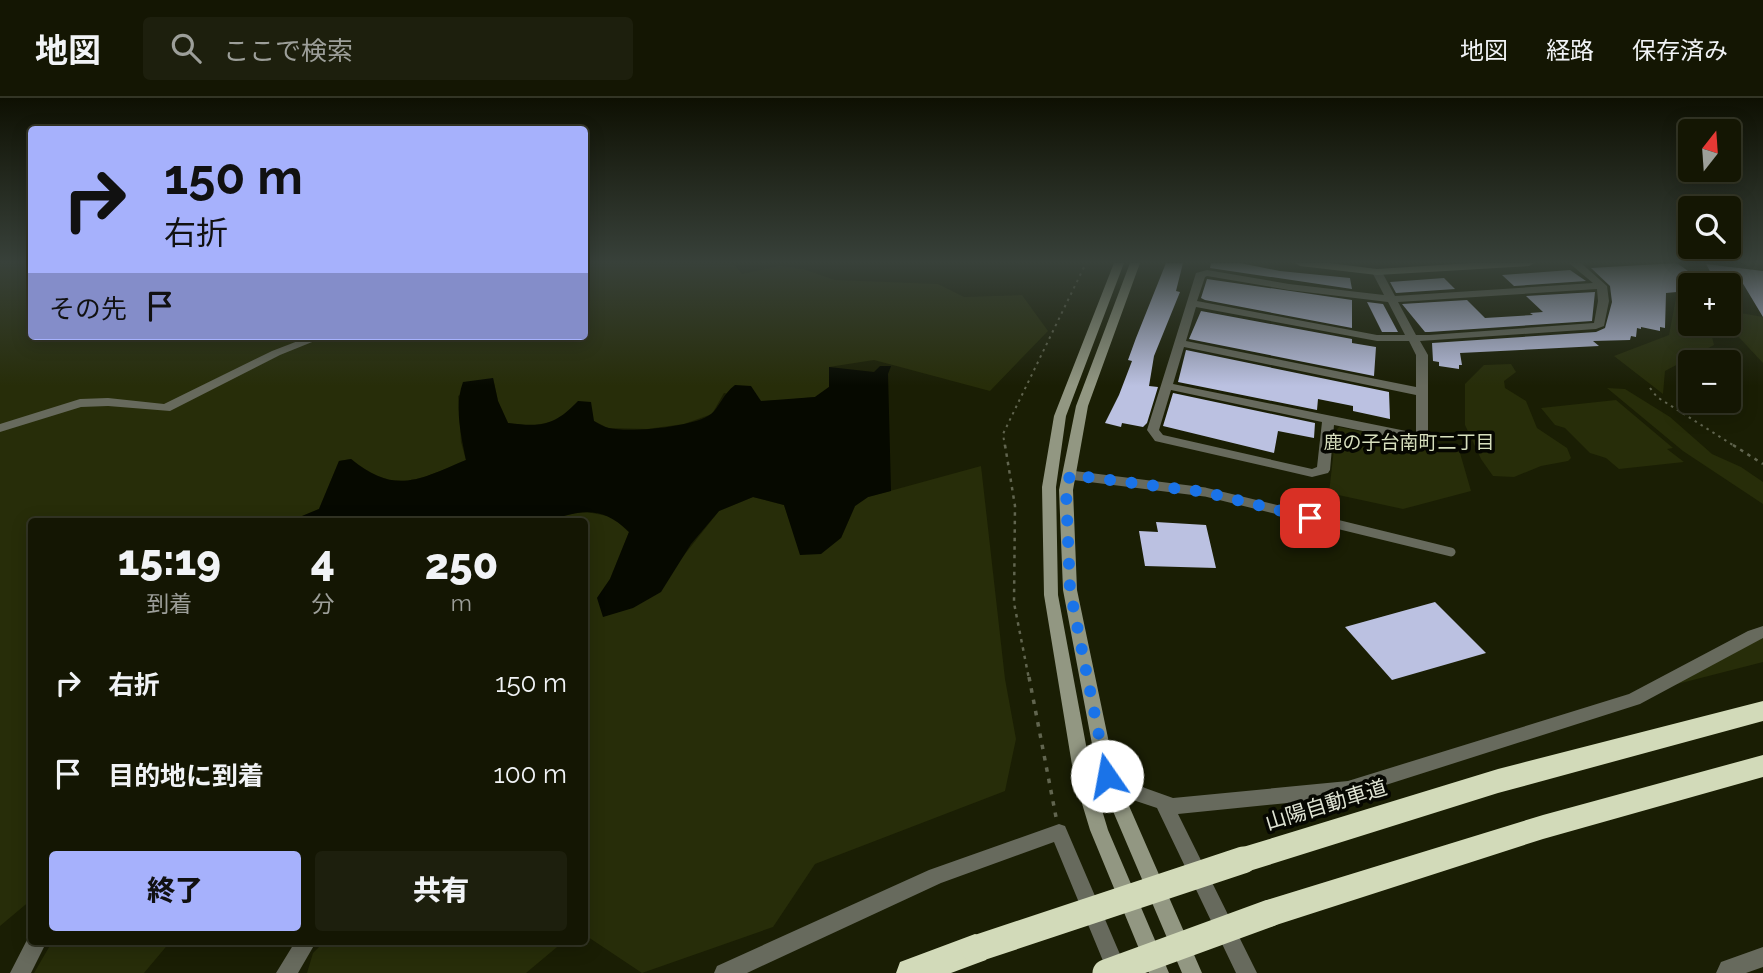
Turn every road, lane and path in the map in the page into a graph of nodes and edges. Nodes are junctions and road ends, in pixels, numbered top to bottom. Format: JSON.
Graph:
{"nodes":[{"id":1,"x":1191,"y":303,"type":"edge"},
{"id":2,"x":1066,"y":304,"type":"edge"},
{"id":3,"x":1103,"y":304,"type":"edge"},
{"id":4,"x":1120,"y":304,"type":"edge"},
{"id":5,"x":1195,"y":304,"type":"edge"},
{"id":6,"x":1396,"y":304,"type":"edge"},
{"id":7,"x":1604,"y":304,"type":"edge"},
{"id":8,"x":1415,"y":339,"type":"junction"},
{"id":9,"x":310,"y":340,"type":"edge"},
{"id":10,"x":1180,"y":343,"type":"junction"},
{"id":11,"x":1167,"y":386,"type":"junction"},
{"id":12,"x":1650,"y":388,"type":"dead end"},
{"id":13,"x":1421,"y":392,"type":"junction"},
{"id":14,"x":1328,"y":421,"type":"junction"},
{"id":15,"x":0,"y":428,"type":"edge"},
{"id":16,"x":1763,"y":464,"type":"edge"},
{"id":17,"x":1070,"y":475,"type":"junction"},
{"id":18,"x":1451,"y":552,"type":"dead end"},
{"id":19,"x":1763,"y":632,"type":"edge"},
{"id":20,"x":1763,"y":711,"type":"edge"},
{"id":21,"x":1763,"y":766,"type":"edge"},
{"id":22,"x":1107,"y":776,"type":"junction"},
{"id":23,"x":1163,"y":802,"type":"junction"},
{"id":24,"x":1059,"y":832,"type":"junction"},
{"id":25,"x":35,"y":945,"type":"dead end"},
{"id":26,"x":304,"y":945,"type":"edge"},
{"id":27,"x":1763,"y":957,"type":"edge"},
{"id":28,"x":20,"y":973,"type":"edge"},
{"id":29,"x":286,"y":973,"type":"edge"},
{"id":30,"x":724,"y":973,"type":"edge"},
{"id":31,"x":911,"y":973,"type":"edge"},
{"id":32,"x":1106,"y":973,"type":"edge"},
{"id":33,"x":1118,"y":973,"type":"edge"},
{"id":34,"x":1159,"y":973,"type":"edge"},
{"id":35,"x":1192,"y":973,"type":"edge"},
{"id":36,"x":1247,"y":973,"type":"edge"},
{"id":37,"x":1726,"y":973,"type":"edge"}],
"edges":[{"from":1,"to":10,"type":"street"},
{"from":2,"to":24,"type":"path"},
{"from":3,"to":34,"type":"street"},
{"from":4,"to":17,"type":"street"},
{"from":5,"to":8,"type":"street"},
{"from":6,"to":8,"type":"street"},
{"from":7,"to":8,"type":"street"},
{"from":8,"to":13,"type":"street"},
{"from":9,"to":15,"type":"street"},
{"from":10,"to":11,"type":"street"},
{"from":10,"to":13,"type":"street"},
{"from":11,"to":14,"type":"street"},
{"from":11,"to":14,"type":"street"},
{"from":12,"to":16,"type":"path"},
{"from":13,"to":14,"type":"street"},
{"from":17,"to":18,"type":"lane"},
{"from":17,"to":22,"type":"street"},
{"from":19,"to":23,"type":"street"},
{"from":20,"to":31,"type":"highway","name":"山陽自動車道","bridge":true},
{"from":21,"to":32,"type":"highway","bridge":true},
{"from":22,"to":23,"type":"street"},
{"from":22,"to":35,"type":"street"},
{"from":23,"to":36,"type":"street"},
{"from":24,"to":30,"type":"street"},
{"from":24,"to":33,"type":"street"},
{"from":25,"to":28,"type":"street"},
{"from":26,"to":29,"type":"street"},
{"from":27,"to":37,"type":"street"}]}
